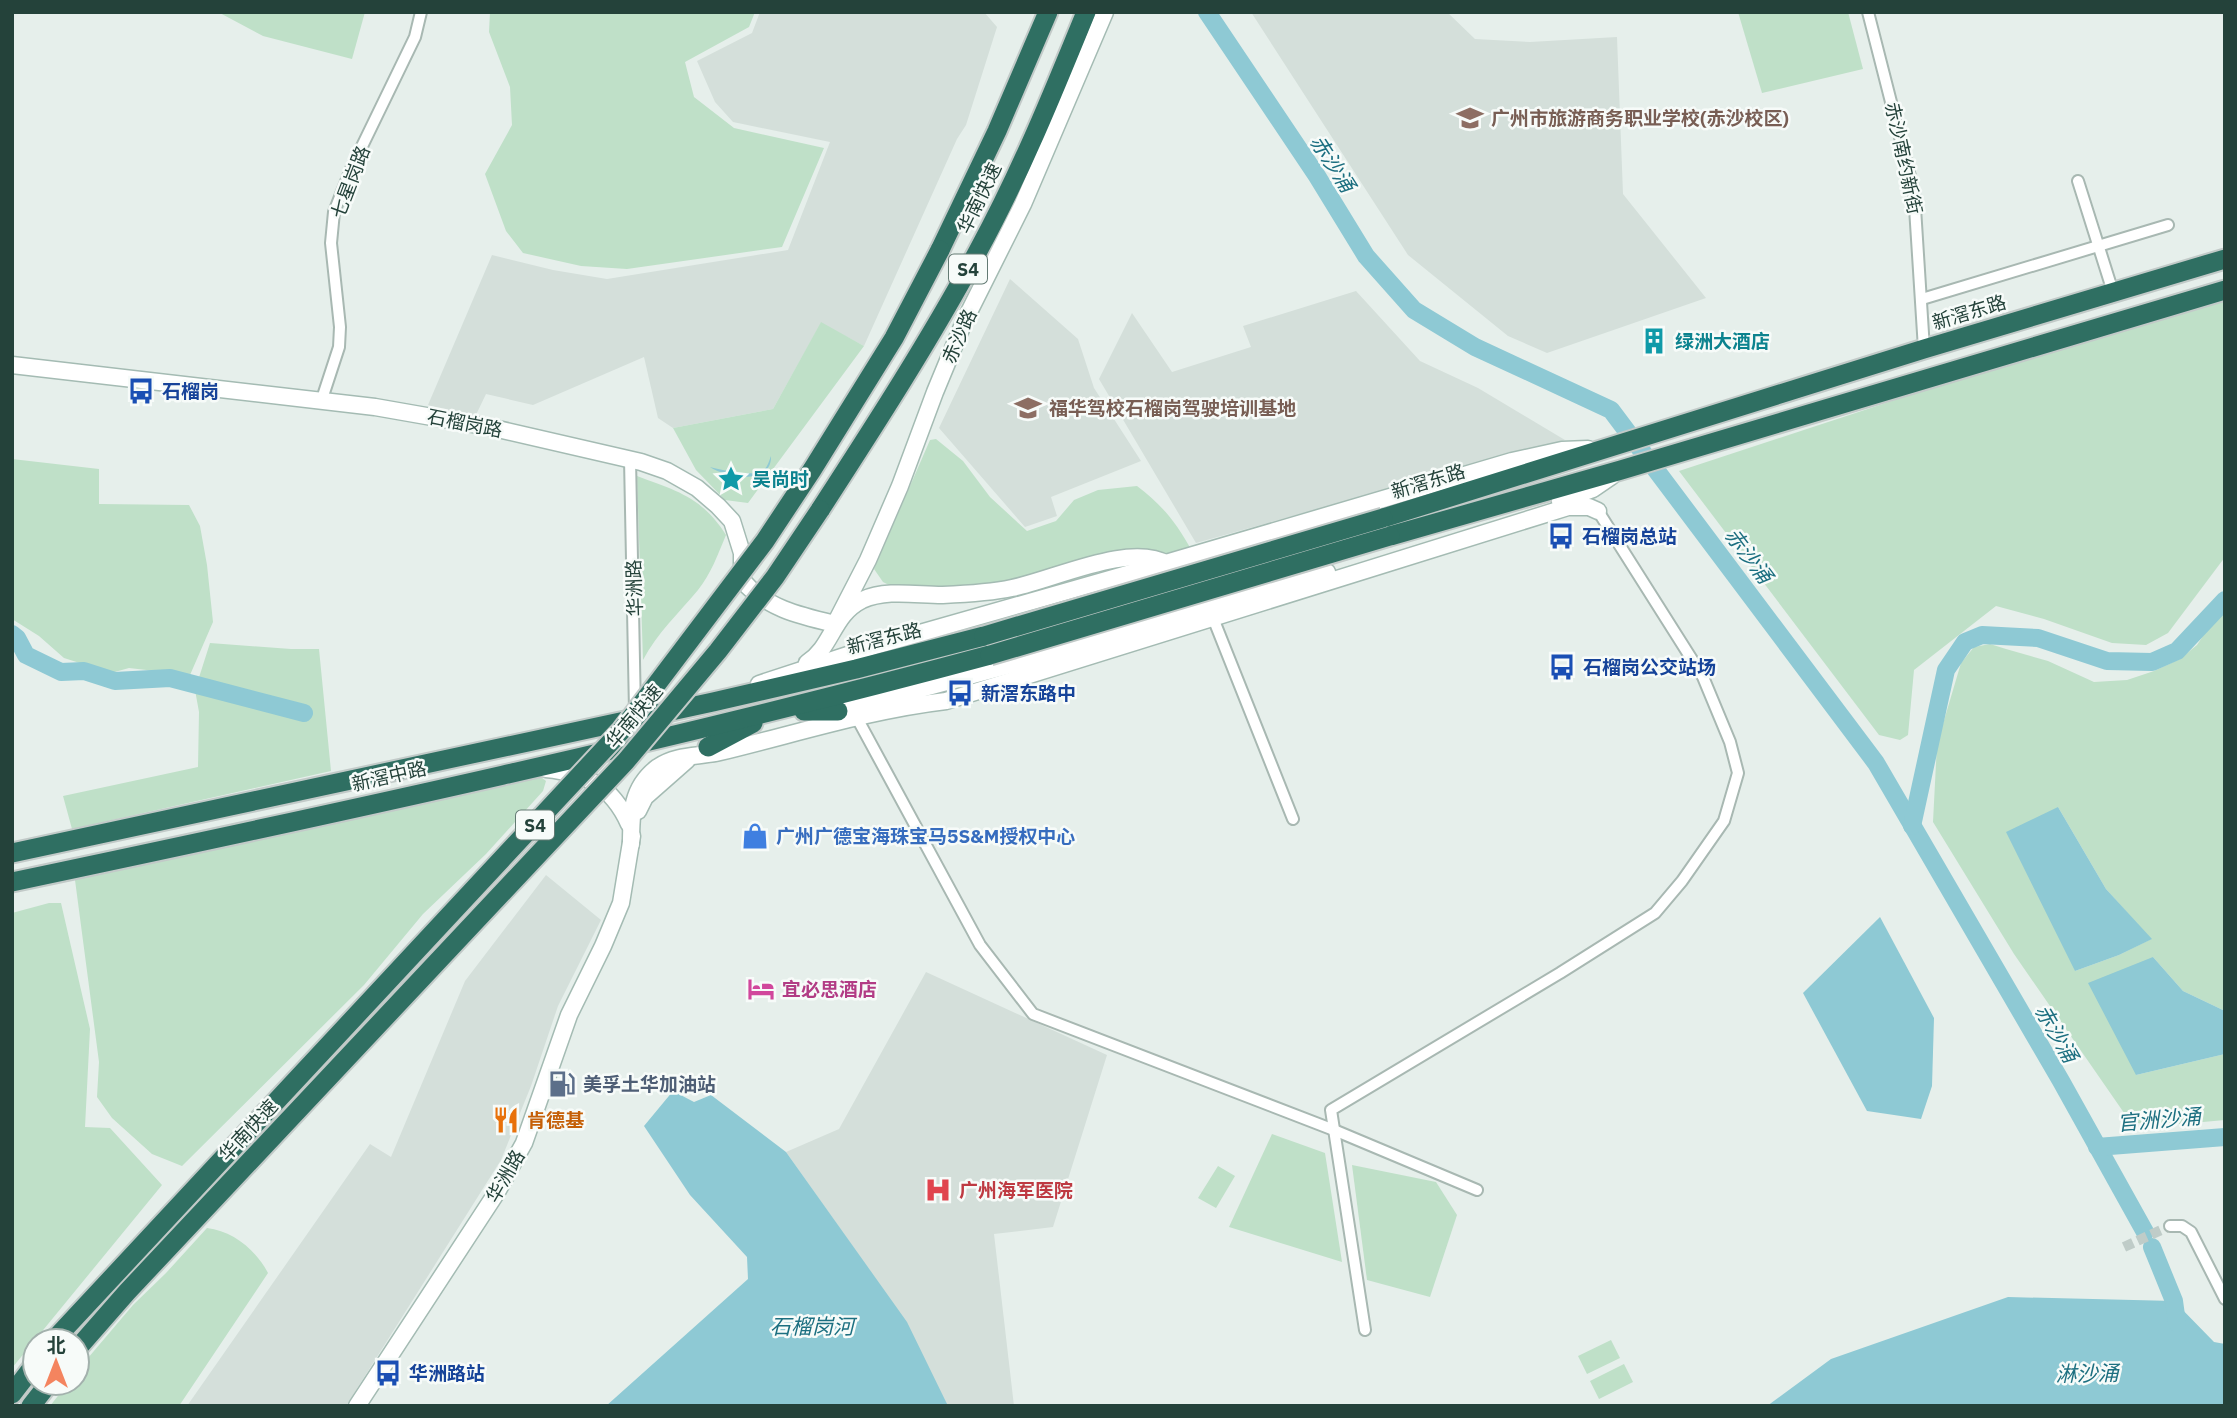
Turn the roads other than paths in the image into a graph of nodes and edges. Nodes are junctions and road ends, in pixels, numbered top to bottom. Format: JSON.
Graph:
{"nodes":[{"id":1,"x":421,"y":12,"type":"edge"},
{"id":2,"x":1086,"y":12,"type":"edge"},
{"id":3,"x":1105,"y":12,"type":"edge"},
{"id":4,"x":1868,"y":12,"type":"edge"},
{"id":5,"x":1047,"y":14,"type":"edge"},
{"id":6,"x":2078,"y":181,"type":"dead end"},
{"id":7,"x":2168,"y":225,"type":"dead end"},
{"id":8,"x":2099,"y":245,"type":"junction"},
{"id":9,"x":2225,"y":259,"type":"edge"},
{"id":10,"x":2225,"y":290,"type":"edge"},
{"id":11,"x":2113,"y":292,"type":"junction"},
{"id":12,"x":1922,"y":299,"type":"junction"},
{"id":13,"x":1924,"y":349,"type":"junction"},
{"id":14,"x":12,"y":365,"type":"edge"},
{"id":15,"x":321,"y":401,"type":"junction"},
{"id":16,"x":1604,"y":449,"type":"junction"},
{"id":17,"x":630,"y":459,"type":"junction"},
{"id":18,"x":1621,"y":470,"type":"junction"},
{"id":19,"x":1593,"y":489,"type":"junction"},
{"id":20,"x":1598,"y":511,"type":"junction"},
{"id":21,"x":1387,"y":527,"type":"junction"},
{"id":22,"x":1207,"y":551,"type":"junction"},
{"id":23,"x":868,"y":561,"type":"junction"},
{"id":24,"x":1166,"y":563,"type":"junction"},
{"id":25,"x":1129,"y":574,"type":"junction"},
{"id":26,"x":890,"y":594,"type":"junction"},
{"id":27,"x":1230,"y":600,"type":"junction"},
{"id":28,"x":1209,"y":613,"type":"junction"},
{"id":29,"x":1157,"y":623,"type":"junction"},
{"id":30,"x":835,"y":624,"type":"junction"},
{"id":31,"x":878,"y":645,"type":"junction"},
{"id":32,"x":987,"y":645,"type":"junction"},
{"id":33,"x":796,"y":670,"type":"junction"},
{"id":34,"x":713,"y":702,"type":"junction"},
{"id":35,"x":774,"y":711,"type":"junction"},
{"id":36,"x":838,"y":711,"type":"joint"},
{"id":37,"x":635,"y":717,"type":"junction"},
{"id":38,"x":857,"y":718,"type":"junction"},
{"id":39,"x":700,"y":752,"type":"junction"},
{"id":40,"x":507,"y":773,"type":"junction"},
{"id":41,"x":1293,"y":819,"type":"dead end"},
{"id":42,"x":632,"y":844,"type":"junction"},
{"id":43,"x":12,"y":853,"type":"edge"},
{"id":44,"x":12,"y":882,"type":"edge"},
{"id":45,"x":1334,"y":1130,"type":"junction"},
{"id":46,"x":1477,"y":1190,"type":"dead end"},
{"id":47,"x":2170,"y":1226,"type":"dead end"},
{"id":48,"x":2225,"y":1299,"type":"edge"},
{"id":49,"x":67,"y":1327,"type":"edge"},
{"id":50,"x":1364,"y":1329,"type":"dead end"},
{"id":51,"x":91,"y":1333,"type":"edge"},
{"id":52,"x":357,"y":1406,"type":"edge"}],
"edges":[{"from":1,"to":15,"type":"street","name":"七星岗路"},
{"from":2,"to":51,"type":"highway","name":"华南快速","number":"S4","bridge":true},
{"from":3,"to":23,"type":"main road","name":"赤沙路"},
{"from":4,"to":12,"type":"street","name":"赤沙南约新街"},
{"from":5,"to":49,"type":"highway","name":"华南快速","number":"S4","bridge":true},
{"from":6,"to":8,"type":"street"},
{"from":7,"to":8,"type":"street"},
{"from":8,"to":11,"type":"street"},
{"from":8,"to":12,"type":"street"},
{"from":9,"to":11,"type":"highway","name":"新滘东路"},
{"from":10,"to":18,"type":"highway","name":"新滘东路"},
{"from":11,"to":13,"type":"highway","name":"新滘东路"},
{"from":12,"to":13,"type":"street","name":"赤沙南约新街"},
{"from":13,"to":16,"type":"highway","name":"新滘东路"},
{"from":14,"to":15,"type":"main road","name":"石榴岗路"},
{"from":15,"to":17,"type":"main road","name":"石榴岗路"},
{"from":16,"to":21,"type":"highway","name":"新滘东路"},
{"from":16,"to":22,"type":"main road"},
{"from":17,"to":30,"type":"main road","name":"石榴岗路"},
{"from":17,"to":37,"type":"street","name":"华洲路"},
{"from":18,"to":19,"type":"main road"},
{"from":18,"to":21,"type":"highway","name":"新滘东路"},
{"from":19,"to":20,"type":"main road"},
{"from":19,"to":27,"type":"main road"},
{"from":20,"to":28,"type":"main road"},
{"from":20,"to":45,"type":"street"},
{"from":21,"to":32,"type":"highway","name":"新滘东路","bridge":true},
{"from":22,"to":24,"type":"main road"},
{"from":22,"to":27,"type":"main road"},
{"from":23,"to":26,"type":"main road"},
{"from":23,"to":30,"type":"main road","name":"赤沙路"},
{"from":24,"to":25,"type":"main road"},
{"from":24,"to":26,"type":"main road"},
{"from":24,"to":28,"type":"main road"},
{"from":25,"to":29,"type":"main road"},
{"from":25,"to":31,"type":"main road"},
{"from":26,"to":30,"type":"main road"},
{"from":27,"to":28,"type":"main road"},
{"from":28,"to":29,"type":"main road"},
{"from":28,"to":38,"type":"main road"},
{"from":28,"to":41,"type":"street"},
{"from":29,"to":36,"type":"main road"},
{"from":30,"to":31,"type":"main road"},
{"from":30,"to":33,"type":"main road","name":"赤沙路"},
{"from":31,"to":33,"type":"main road"},
{"from":32,"to":34,"type":"highway","name":"新滘东路"},
{"from":32,"to":35,"type":"highway","name":"新滘东路"},
{"from":33,"to":34,"type":"main road"},
{"from":34,"to":37,"type":"highway","name":"新滘东路"},
{"from":35,"to":36,"type":"highway"},
{"from":35,"to":39,"type":"highway"},
{"from":35,"to":40,"type":"highway","name":"新滘中路"},
{"from":37,"to":43,"type":"highway","name":"新滘中路"},
{"from":38,"to":39,"type":"main road"},
{"from":38,"to":45,"type":"street"},
{"from":39,"to":42,"type":"main road","name":"华洲路"},
{"from":40,"to":42,"type":"main road"},
{"from":40,"to":44,"type":"highway","name":"新滘中路"},
{"from":42,"to":52,"type":"main road","name":"华洲路"},
{"from":45,"to":46,"type":"street"},
{"from":45,"to":50,"type":"street"},
{"from":47,"to":48,"type":"street"}]}
